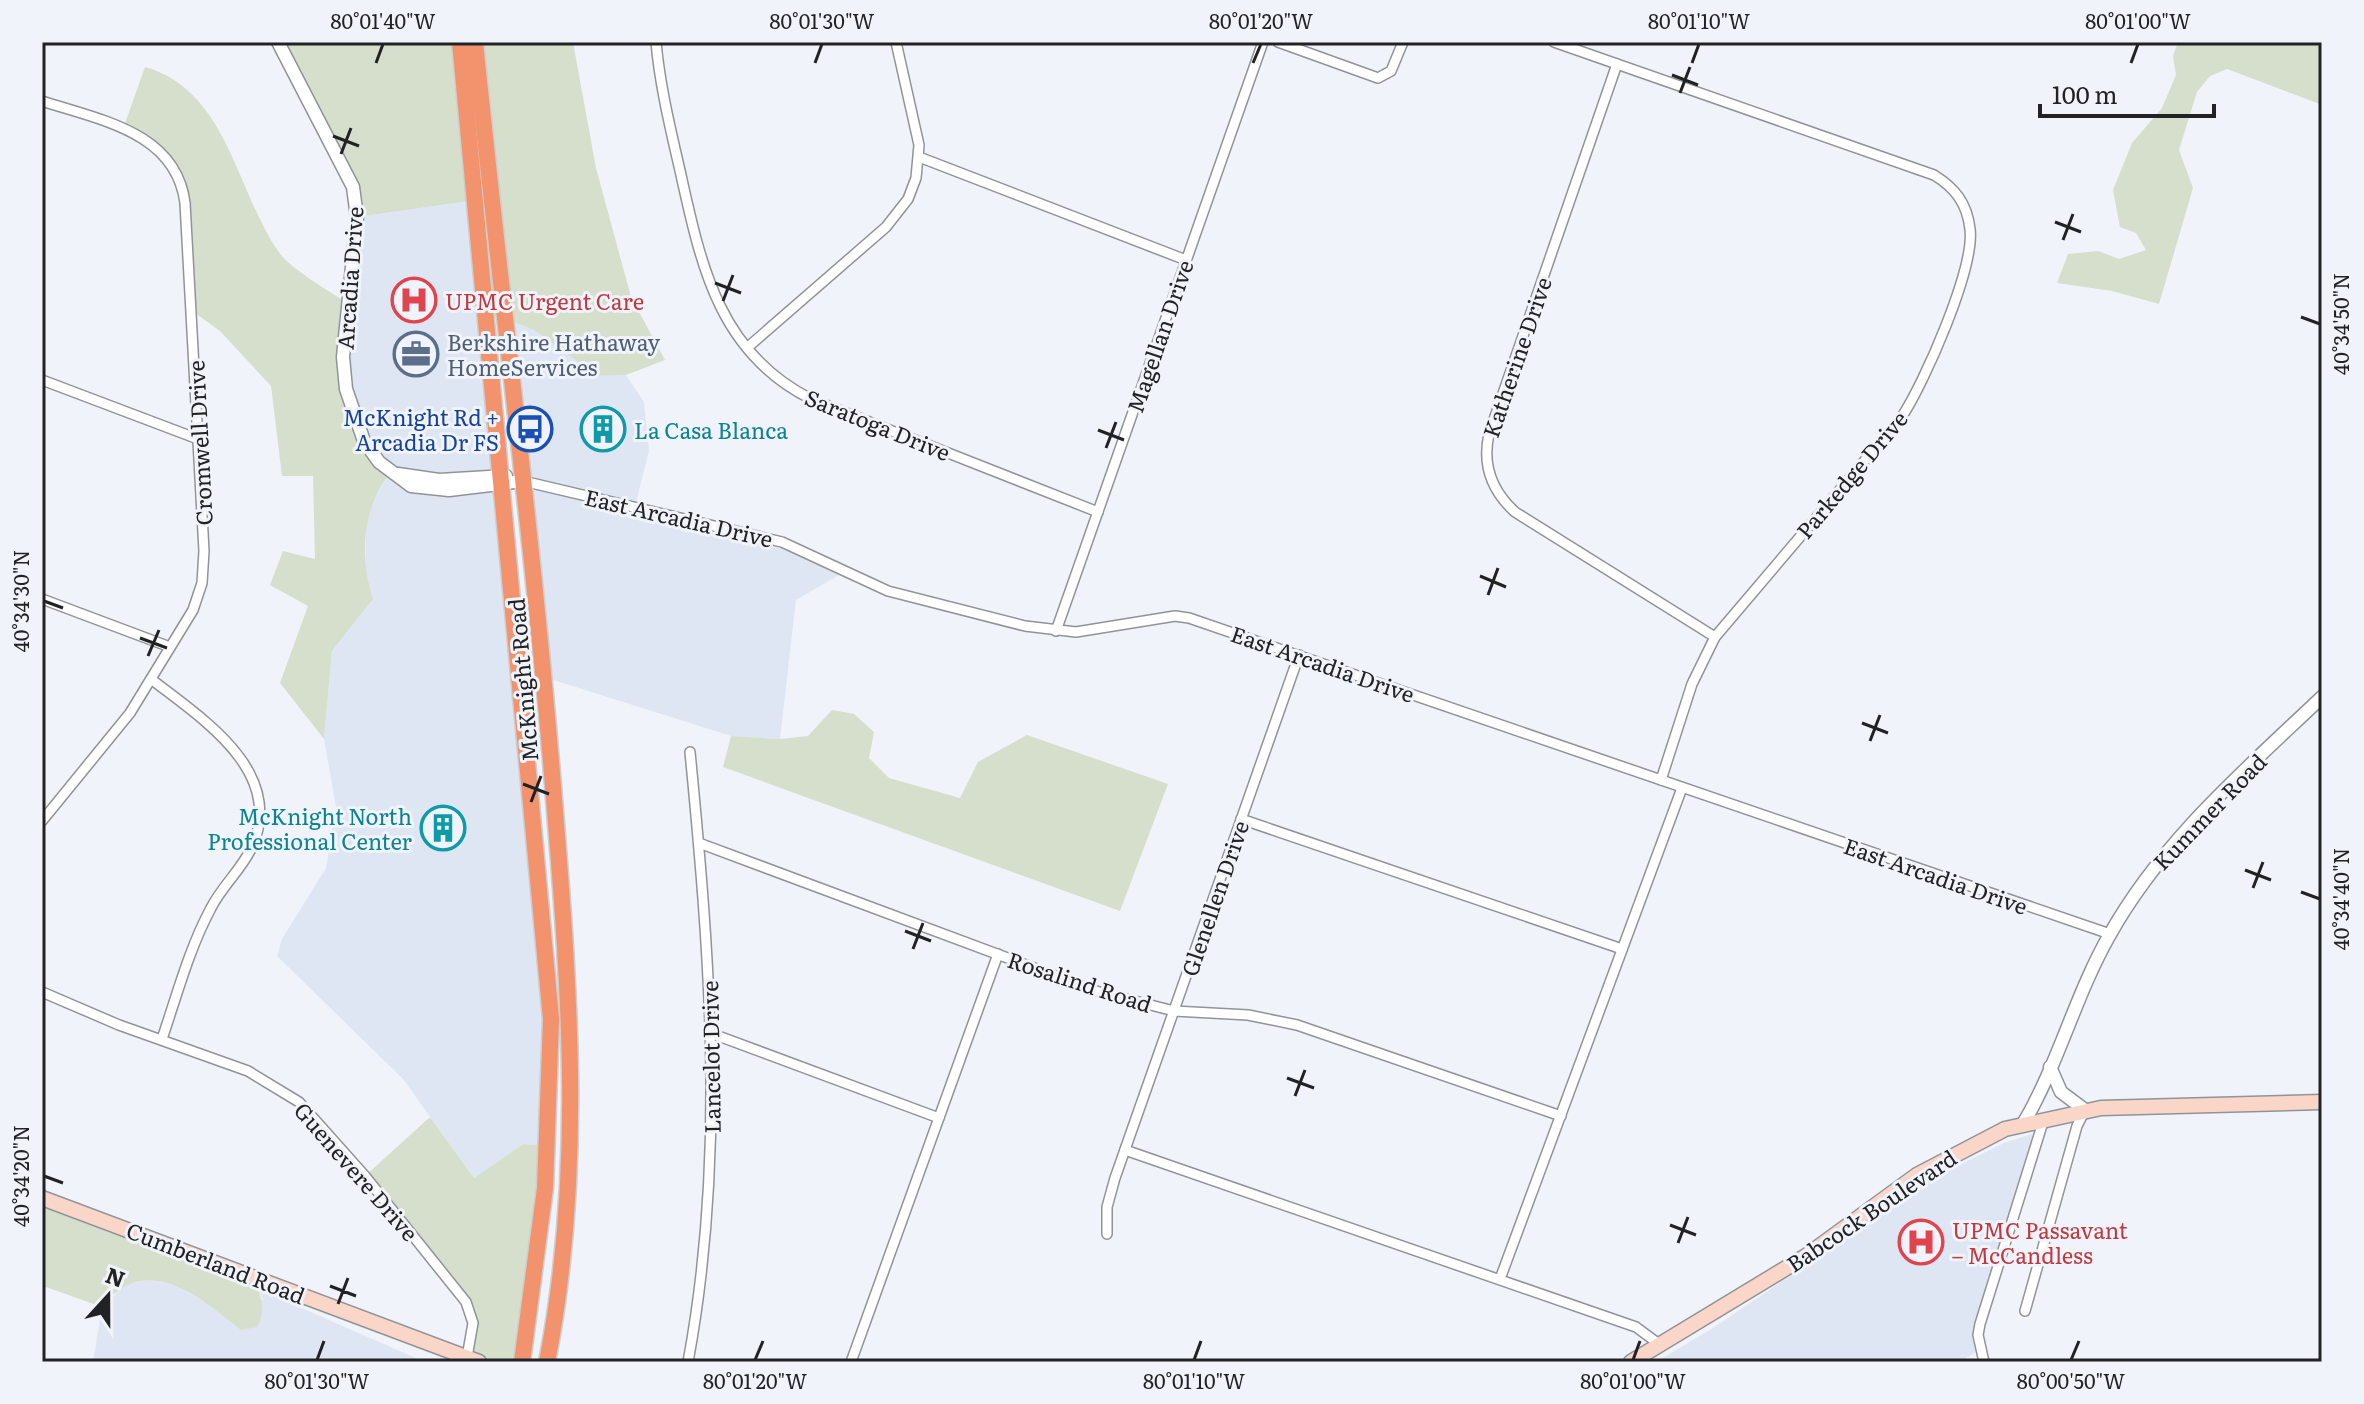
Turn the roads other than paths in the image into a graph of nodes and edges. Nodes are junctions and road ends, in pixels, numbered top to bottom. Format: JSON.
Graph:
{"nodes":[{"id":1,"x":278,"y":42,"type":"edge"},
{"id":2,"x":460,"y":42,"type":"edge"},
{"id":3,"x":475,"y":42,"type":"edge"},
{"id":4,"x":656,"y":42,"type":"edge"},
{"id":5,"x":896,"y":42,"type":"edge"},
{"id":6,"x":1263,"y":42,"type":"edge"},
{"id":7,"x":1278,"y":42,"type":"edge"},
{"id":8,"x":1403,"y":42,"type":"edge"},
{"id":9,"x":1554,"y":42,"type":"edge"},
{"id":10,"x":1617,"y":64,"type":"junction"},
{"id":11,"x":42,"y":101,"type":"edge"},
{"id":12,"x":919,"y":157,"type":"junction"},
{"id":13,"x":1186,"y":260,"type":"junction"},
{"id":14,"x":748,"y":347,"type":"junction"},
{"id":15,"x":42,"y":380,"type":"edge"},
{"id":16,"x":198,"y":439,"type":"junction"},
{"id":17,"x":502,"y":480,"type":"junction"},
{"id":18,"x":523,"y":481,"type":"junction"},
{"id":19,"x":1098,"y":512,"type":"junction"},
{"id":20,"x":42,"y":599,"type":"edge"},
{"id":21,"x":1056,"y":631,"type":"junction"},
{"id":22,"x":1715,"y":637,"type":"junction"},
{"id":23,"x":170,"y":647,"type":"junction"},
{"id":24,"x":1299,"y":655,"type":"junction"},
{"id":25,"x":151,"y":679,"type":"junction"},
{"id":26,"x":2322,"y":697,"type":"edge"},
{"id":27,"x":690,"y":752,"type":"dead end"},
{"id":28,"x":1661,"y":780,"type":"junction"},
{"id":29,"x":1682,"y":788,"type":"junction"},
{"id":30,"x":1241,"y":819,"type":"junction"},
{"id":31,"x":42,"y":821,"type":"edge"},
{"id":32,"x":699,"y":843,"type":"junction"},
{"id":33,"x":2110,"y":934,"type":"junction"},
{"id":34,"x":1622,"y":949,"type":"junction"},
{"id":35,"x":998,"y":954,"type":"junction"},
{"id":36,"x":42,"y":992,"type":"edge"},
{"id":37,"x":1174,"y":1011,"type":"junction"},
{"id":38,"x":713,"y":1034,"type":"junction"},
{"id":39,"x":162,"y":1039,"type":"junction"},
{"id":40,"x":2050,"y":1067,"type":"junction"},
{"id":41,"x":2322,"y":1102,"type":"edge"},
{"id":42,"x":2085,"y":1110,"type":"junction"},
{"id":43,"x":1561,"y":1116,"type":"junction"},
{"id":44,"x":939,"y":1118,"type":"junction"},
{"id":45,"x":2044,"y":1119,"type":"junction"},
{"id":46,"x":2023,"y":1124,"type":"junction"},
{"id":47,"x":1125,"y":1150,"type":"junction"},
{"id":48,"x":42,"y":1198,"type":"edge"},
{"id":49,"x":1107,"y":1234,"type":"dead end"},
{"id":50,"x":1500,"y":1279,"type":"junction"},
{"id":51,"x":2025,"y":1311,"type":"dead end"},
{"id":52,"x":1659,"y":1344,"type":"junction"},
{"id":53,"x":473,"y":1360,"type":"edge"},
{"id":54,"x":522,"y":1362,"type":"edge"},
{"id":55,"x":547,"y":1362,"type":"edge"},
{"id":56,"x":688,"y":1362,"type":"edge"},
{"id":57,"x":851,"y":1362,"type":"edge"},
{"id":58,"x":1631,"y":1362,"type":"edge"},
{"id":59,"x":1984,"y":1362,"type":"edge"}],
"edges":[{"from":1,"to":17,"type":"street","name":"Arcadia Drive"},
{"from":2,"to":17,"type":"highway","name":"McKnight Road"},
{"from":3,"to":18,"type":"highway","name":"McKnight Road"},
{"from":4,"to":14,"type":"street","name":"Saratoga Drive"},
{"from":5,"to":12,"type":"street"},
{"from":6,"to":13,"type":"street","name":"Magellan Drive"},
{"from":7,"to":8,"type":"street"},
{"from":9,"to":10,"type":"street","name":"Parkedge Drive"},
{"from":10,"to":22,"type":"street","name":"Katherine Drive"},
{"from":10,"to":22,"type":"street","name":"Parkedge Drive"},
{"from":11,"to":16,"type":"street","name":"Cromwell Drive"},
{"from":12,"to":13,"type":"street"},
{"from":12,"to":14,"type":"street"},
{"from":13,"to":19,"type":"street","name":"Magellan Drive"},
{"from":14,"to":19,"type":"street","name":"Saratoga Drive"},
{"from":15,"to":16,"type":"street"},
{"from":16,"to":23,"type":"street","name":"Cromwell Drive"},
{"from":17,"to":18,"type":"street","name":"Arcadia Drive"},
{"from":17,"to":54,"type":"highway","name":"McKnight Road"},
{"from":18,"to":21,"type":"street","name":"East Arcadia Drive"},
{"from":18,"to":55,"type":"highway","name":"McKnight Road"},
{"from":19,"to":21,"type":"street","name":"Magellan Drive"},
{"from":20,"to":23,"type":"street"},
{"from":21,"to":24,"type":"street","name":"East Arcadia Drive"},
{"from":22,"to":28,"type":"street","name":"Parkedge Drive"},
{"from":23,"to":25,"type":"street","name":"Cromwell Drive"},
{"from":24,"to":28,"type":"street","name":"East Arcadia Drive"},
{"from":24,"to":30,"type":"street","name":"Glenellen Drive"},
{"from":25,"to":31,"type":"street","name":"Cromwell Drive"},
{"from":25,"to":39,"type":"street"},
{"from":26,"to":33,"type":"street","name":"Kummer Road"},
{"from":27,"to":32,"type":"street","name":"Lancelot Drive"},
{"from":28,"to":29,"type":"street","name":"East Arcadia Drive"},
{"from":29,"to":33,"type":"street","name":"East Arcadia Drive"},
{"from":29,"to":34,"type":"street"},
{"from":30,"to":34,"type":"street"},
{"from":30,"to":37,"type":"street","name":"Glenellen Drive"},
{"from":32,"to":35,"type":"street","name":"Rosalind Road"},
{"from":32,"to":38,"type":"street","name":"Lancelot Drive"},
{"from":33,"to":40,"type":"street","name":"Kummer Road"},
{"from":34,"to":43,"type":"street"},
{"from":35,"to":37,"type":"street","name":"Rosalind Road"},
{"from":35,"to":44,"type":"street"},
{"from":36,"to":39,"type":"street","name":"Guenevere Drive"},
{"from":37,"to":43,"type":"street","name":"Rosalind Road"},
{"from":37,"to":47,"type":"street","name":"Glenellen Drive"},
{"from":38,"to":44,"type":"street"},
{"from":38,"to":56,"type":"street","name":"Lancelot Drive"},
{"from":39,"to":53,"type":"street","name":"Guenevere Drive"},
{"from":40,"to":42,"type":"street"},
{"from":40,"to":46,"type":"street","name":"Kummer Road"},
{"from":41,"to":42,"type":"main road","name":"Babcock Boulevard"},
{"from":42,"to":45,"type":"main road","name":"Babcock Boulevard"},
{"from":42,"to":51,"type":"street"},
{"from":43,"to":50,"type":"street"},
{"from":44,"to":57,"type":"street"},
{"from":45,"to":46,"type":"main road","name":"Babcock Boulevard"},
{"from":45,"to":59,"type":"street"},
{"from":46,"to":52,"type":"main road","name":"Babcock Boulevard"},
{"from":47,"to":49,"type":"street","name":"Glenellen Drive"},
{"from":47,"to":50,"type":"street"},
{"from":48,"to":53,"type":"main road","name":"Cumberland Road"},
{"from":50,"to":52,"type":"street"},
{"from":52,"to":58,"type":"main road","name":"Babcock Boulevard"}]}
